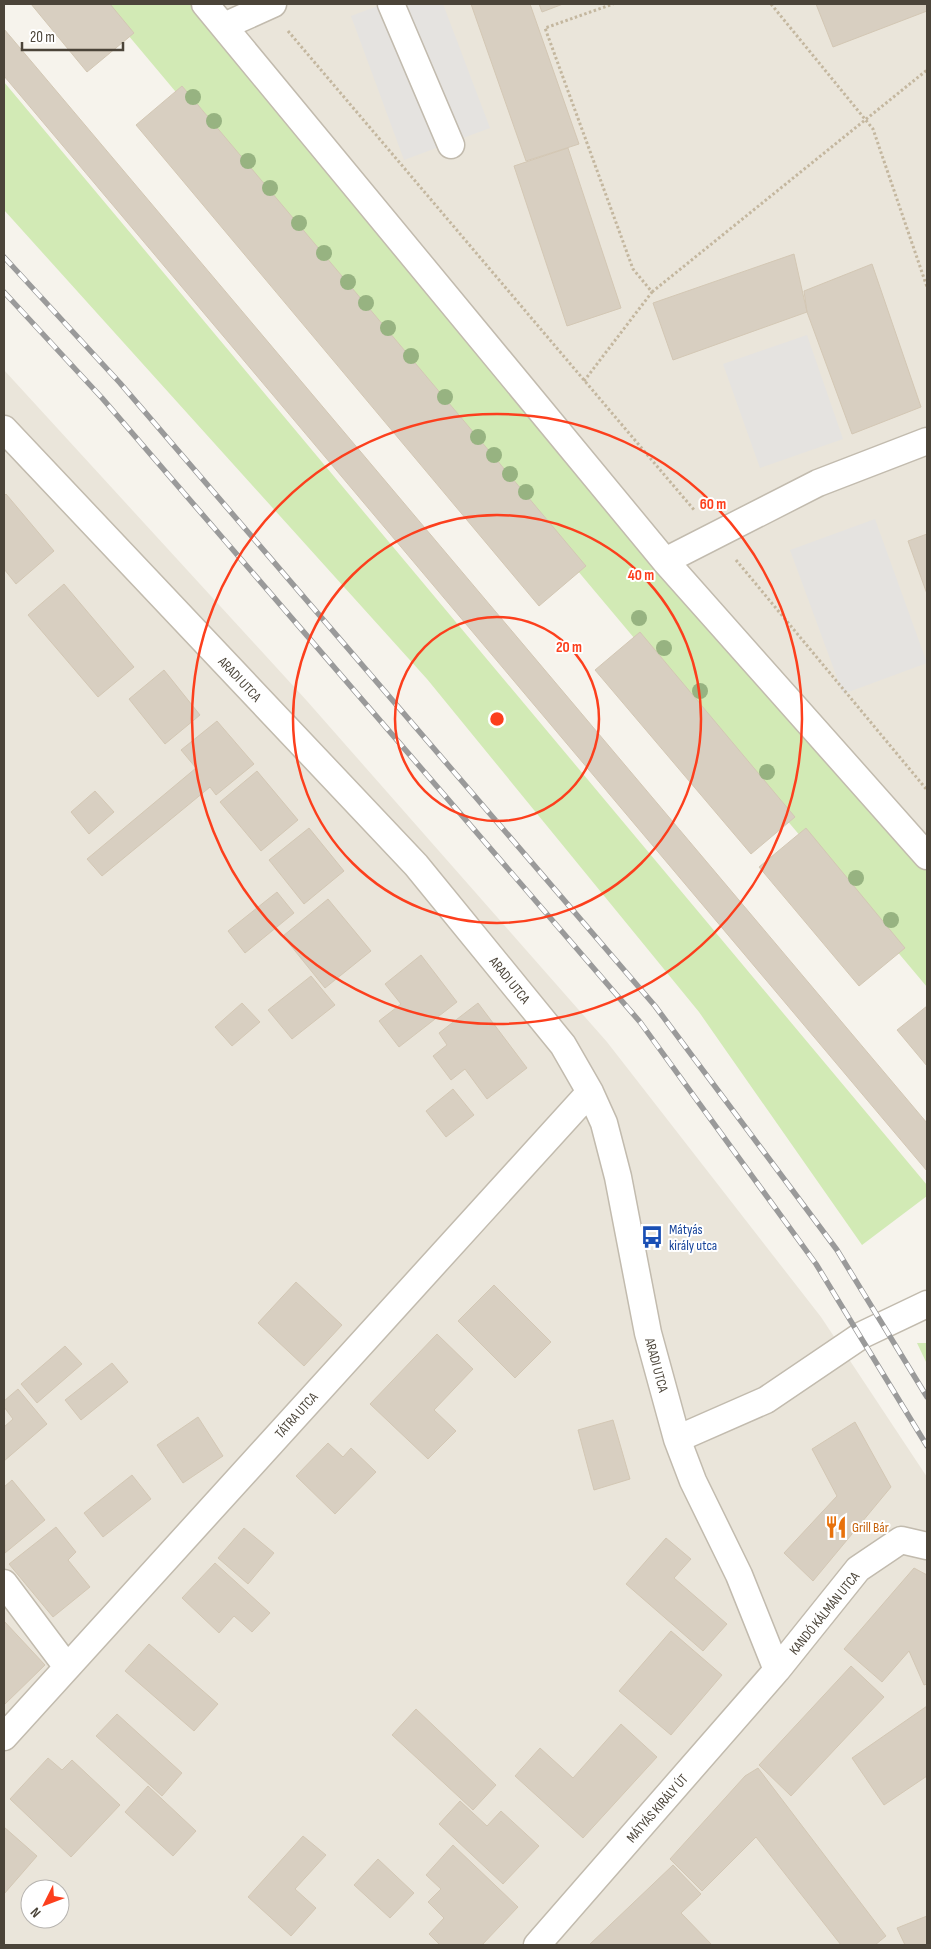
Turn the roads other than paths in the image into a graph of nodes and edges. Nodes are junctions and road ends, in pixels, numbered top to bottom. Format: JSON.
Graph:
{"nodes":[{"id":1,"x":205,"y":4,"type":"edge"},
{"id":2,"x":391,"y":4,"type":"edge"},
{"id":3,"x":270,"y":5,"type":"edge"},
{"id":4,"x":224,"y":26,"type":"junction"},
{"id":5,"x":451,"y":145,"type":"dead end"},
{"id":6,"x":4,"y":429,"type":"edge"},
{"id":7,"x":927,"y":441,"type":"edge"},
{"id":8,"x":665,"y":561,"type":"junction"},
{"id":9,"x":927,"y":856,"type":"edge"},
{"id":10,"x":590,"y":1092,"type":"junction"},
{"id":11,"x":927,"y":1304,"type":"edge"},
{"id":12,"x":677,"y":1439,"type":"junction"},
{"id":13,"x":927,"y":1546,"type":"edge"},
{"id":14,"x":4,"y":1583,"type":"edge"},
{"id":15,"x":67,"y":1667,"type":"junction"},
{"id":16,"x":777,"y":1670,"type":"junction"},
{"id":17,"x":4,"y":1738,"type":"edge"},
{"id":18,"x":537,"y":1945,"type":"edge"}],
"edges":[{"from":1,"to":4,"type":"street"},
{"from":2,"to":5,"type":"street"},
{"from":3,"to":4,"type":"street"},
{"from":4,"to":8,"type":"street"},
{"from":6,"to":10,"type":"street","name":"ARADI UTCA"},
{"from":7,"to":8,"type":"street"},
{"from":8,"to":9,"type":"street"},
{"from":10,"to":12,"type":"street","name":"ARADI UTCA"},
{"from":10,"to":15,"type":"street","name":"TÁTRA UTCA"},
{"from":11,"to":12,"type":"street"},
{"from":12,"to":16,"type":"street","name":"ARADI UTCA"},
{"from":13,"to":16,"type":"street","name":"KANDÓ KÁLMÁN UTCA"},
{"from":14,"to":15,"type":"street"},
{"from":15,"to":17,"type":"street","name":"TÁTRA UTCA"},
{"from":16,"to":18,"type":"street","name":"MÁTYÁS KIRÁLY ÚT"}]}
